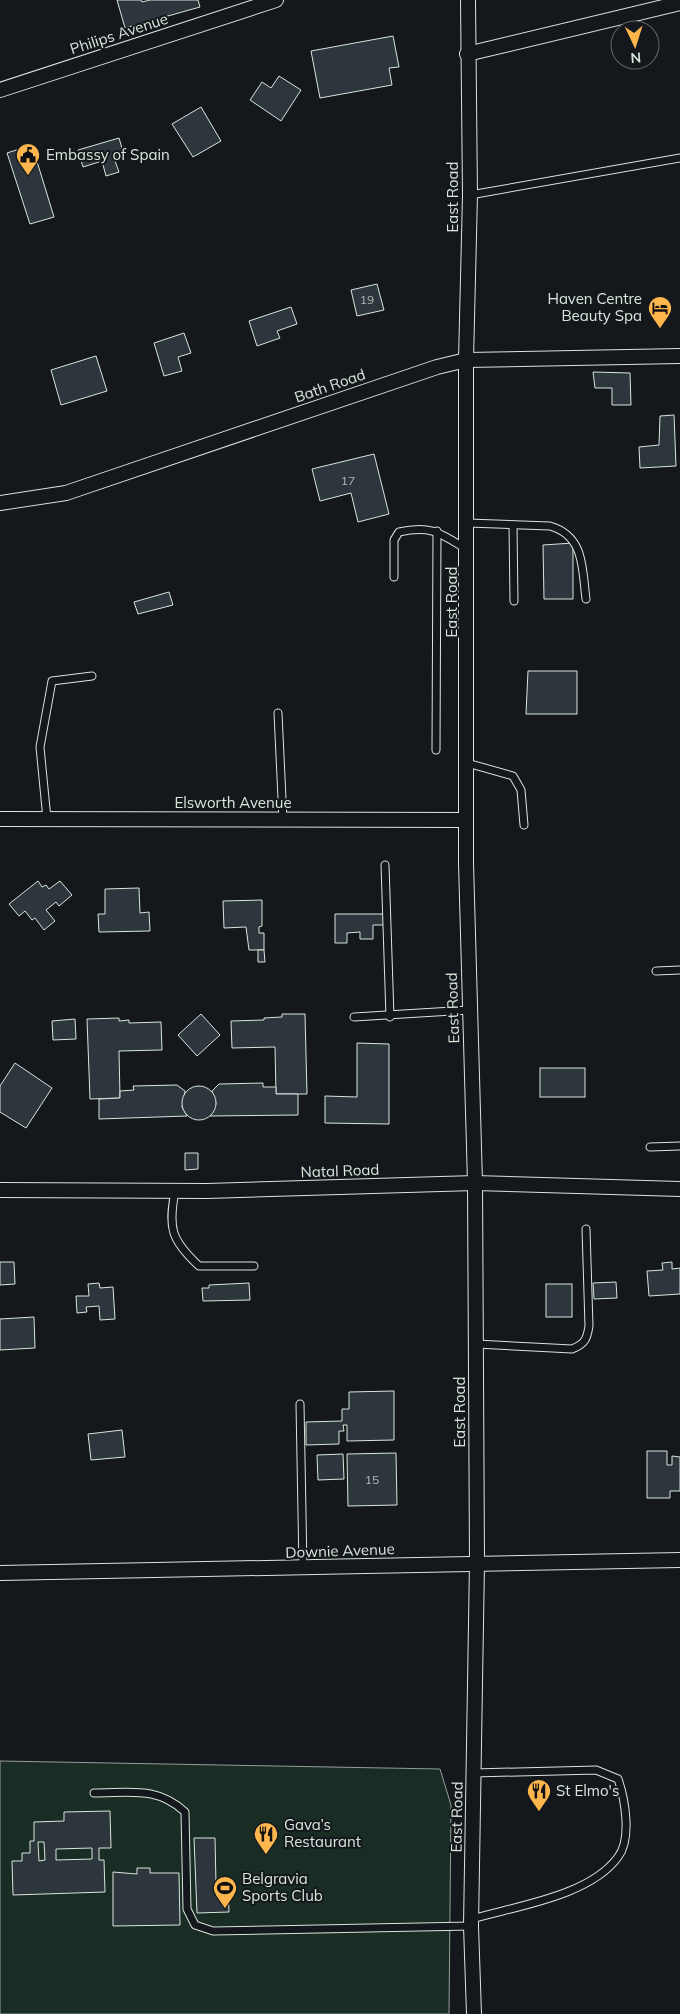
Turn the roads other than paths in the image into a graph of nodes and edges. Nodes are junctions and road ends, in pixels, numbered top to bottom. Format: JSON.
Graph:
{"nodes":[{"id":1,"x":276,"y":0,"type":"edge"},
{"id":2,"x":468,"y":0,"type":"edge"},
{"id":3,"x":680,"y":3,"type":"edge"},
{"id":4,"x":468,"y":54,"type":"junction"},
{"id":5,"x":0,"y":90,"type":"edge"},
{"id":6,"x":680,"y":158,"type":"edge"},
{"id":7,"x":470,"y":196,"type":"junction"},
{"id":8,"x":680,"y":356,"type":"edge"},
{"id":9,"x":466,"y":360,"type":"junction"},
{"id":10,"x":0,"y":503,"type":"edge"},
{"id":11,"x":468,"y":523,"type":"junction"},
{"id":12,"x":513,"y":524,"type":"junction"},
{"id":13,"x":437,"y":531,"type":"junction"},
{"id":14,"x":468,"y":550,"type":"junction"},
{"id":15,"x":394,"y":577,"type":"dead end"},
{"id":16,"x":586,"y":599,"type":"dead end"},
{"id":17,"x":514,"y":601,"type":"dead end"},
{"id":18,"x":92,"y":676,"type":"dead end"},
{"id":19,"x":278,"y":713,"type":"dead end"},
{"id":20,"x":436,"y":750,"type":"dead end"},
{"id":21,"x":467,"y":763,"type":"junction"},
{"id":22,"x":0,"y":819,"type":"edge"},
{"id":23,"x":47,"y":819,"type":"junction"},
{"id":24,"x":282,"y":820,"type":"junction"},
{"id":25,"x":466,"y":820,"type":"junction"},
{"id":26,"x":524,"y":825,"type":"dead end"},
{"id":27,"x":385,"y":864,"type":"dead end"},
{"id":28,"x":680,"y":970,"type":"edge"},
{"id":29,"x":656,"y":971,"type":"dead end"},
{"id":30,"x":469,"y":1010,"type":"junction"},
{"id":31,"x":354,"y":1017,"type":"dead end"},
{"id":32,"x":390,"y":1017,"type":"junction"},
{"id":33,"x":680,"y":1146,"type":"edge"},
{"id":34,"x":650,"y":1147,"type":"dead end"},
{"id":35,"x":475,"y":1183,"type":"junction"},
{"id":36,"x":680,"y":1189,"type":"edge"},
{"id":37,"x":0,"y":1190,"type":"edge"},
{"id":38,"x":174,"y":1191,"type":"junction"},
{"id":39,"x":586,"y":1229,"type":"dead end"},
{"id":40,"x":254,"y":1266,"type":"dead end"},
{"id":41,"x":476,"y":1344,"type":"junction"},
{"id":42,"x":300,"y":1404,"type":"dead end"},
{"id":43,"x":680,"y":1560,"type":"edge"},
{"id":44,"x":477,"y":1563,"type":"junction"},
{"id":45,"x":303,"y":1569,"type":"junction"},
{"id":46,"x":0,"y":1572,"type":"edge"},
{"id":47,"x":474,"y":1773,"type":"junction"},
{"id":48,"x":94,"y":1793,"type":"dead end"},
{"id":49,"x":471,"y":1922,"type":"junction"},
{"id":50,"x":474,"y":2014,"type":"edge"}],
"edges":[{"from":1,"to":5,"type":"street","name":"Philips Avenue"},
{"from":2,"to":4,"type":"street","name":"East Road"},
{"from":3,"to":4,"type":"street"},
{"from":4,"to":7,"type":"street","name":"East Road"},
{"from":6,"to":7,"type":"lane"},
{"from":7,"to":9,"type":"street","name":"East Road"},
{"from":8,"to":9,"type":"street","name":"Bath Road"},
{"from":9,"to":10,"type":"street","name":"Bath Road"},
{"from":9,"to":11,"type":"street","name":"East Road"},
{"from":9,"to":14,"type":"lane"},
{"from":11,"to":12,"type":"lane"},
{"from":11,"to":14,"type":"street","name":"East Road"},
{"from":12,"to":16,"type":"lane"},
{"from":12,"to":17,"type":"lane"},
{"from":13,"to":14,"type":"lane"},
{"from":13,"to":15,"type":"lane"},
{"from":13,"to":20,"type":"lane"},
{"from":14,"to":21,"type":"street","name":"East Road"},
{"from":18,"to":23,"type":"lane"},
{"from":19,"to":24,"type":"lane"},
{"from":21,"to":25,"type":"street","name":"East Road"},
{"from":21,"to":26,"type":"lane"},
{"from":22,"to":23,"type":"street","name":"Elsworth Avenue"},
{"from":23,"to":24,"type":"street","name":"Elsworth Avenue"},
{"from":24,"to":25,"type":"street","name":"Elsworth Avenue"},
{"from":25,"to":30,"type":"street","name":"East Road"},
{"from":27,"to":32,"type":"lane"},
{"from":28,"to":29,"type":"lane"},
{"from":30,"to":32,"type":"lane"},
{"from":30,"to":35,"type":"street","name":"East Road"},
{"from":31,"to":32,"type":"lane"},
{"from":33,"to":34,"type":"lane"},
{"from":35,"to":36,"type":"street","name":"Natal Road"},
{"from":35,"to":38,"type":"street","name":"Natal Road"},
{"from":35,"to":41,"type":"street","name":"East Road"},
{"from":37,"to":38,"type":"street","name":"Natal Road"},
{"from":38,"to":40,"type":"lane"},
{"from":39,"to":41,"type":"lane"},
{"from":41,"to":44,"type":"street","name":"East Road"},
{"from":42,"to":45,"type":"lane"},
{"from":43,"to":44,"type":"street","name":"Downie Avenue"},
{"from":44,"to":45,"type":"street","name":"Downie Avenue"},
{"from":44,"to":47,"type":"street","name":"East Road"},
{"from":45,"to":46,"type":"street","name":"Downie Avenue"},
{"from":47,"to":49,"type":"street","name":"East Road"},
{"from":47,"to":49,"type":"lane"},
{"from":48,"to":49,"type":"lane"},
{"from":49,"to":50,"type":"street","name":"East Road"}]}
